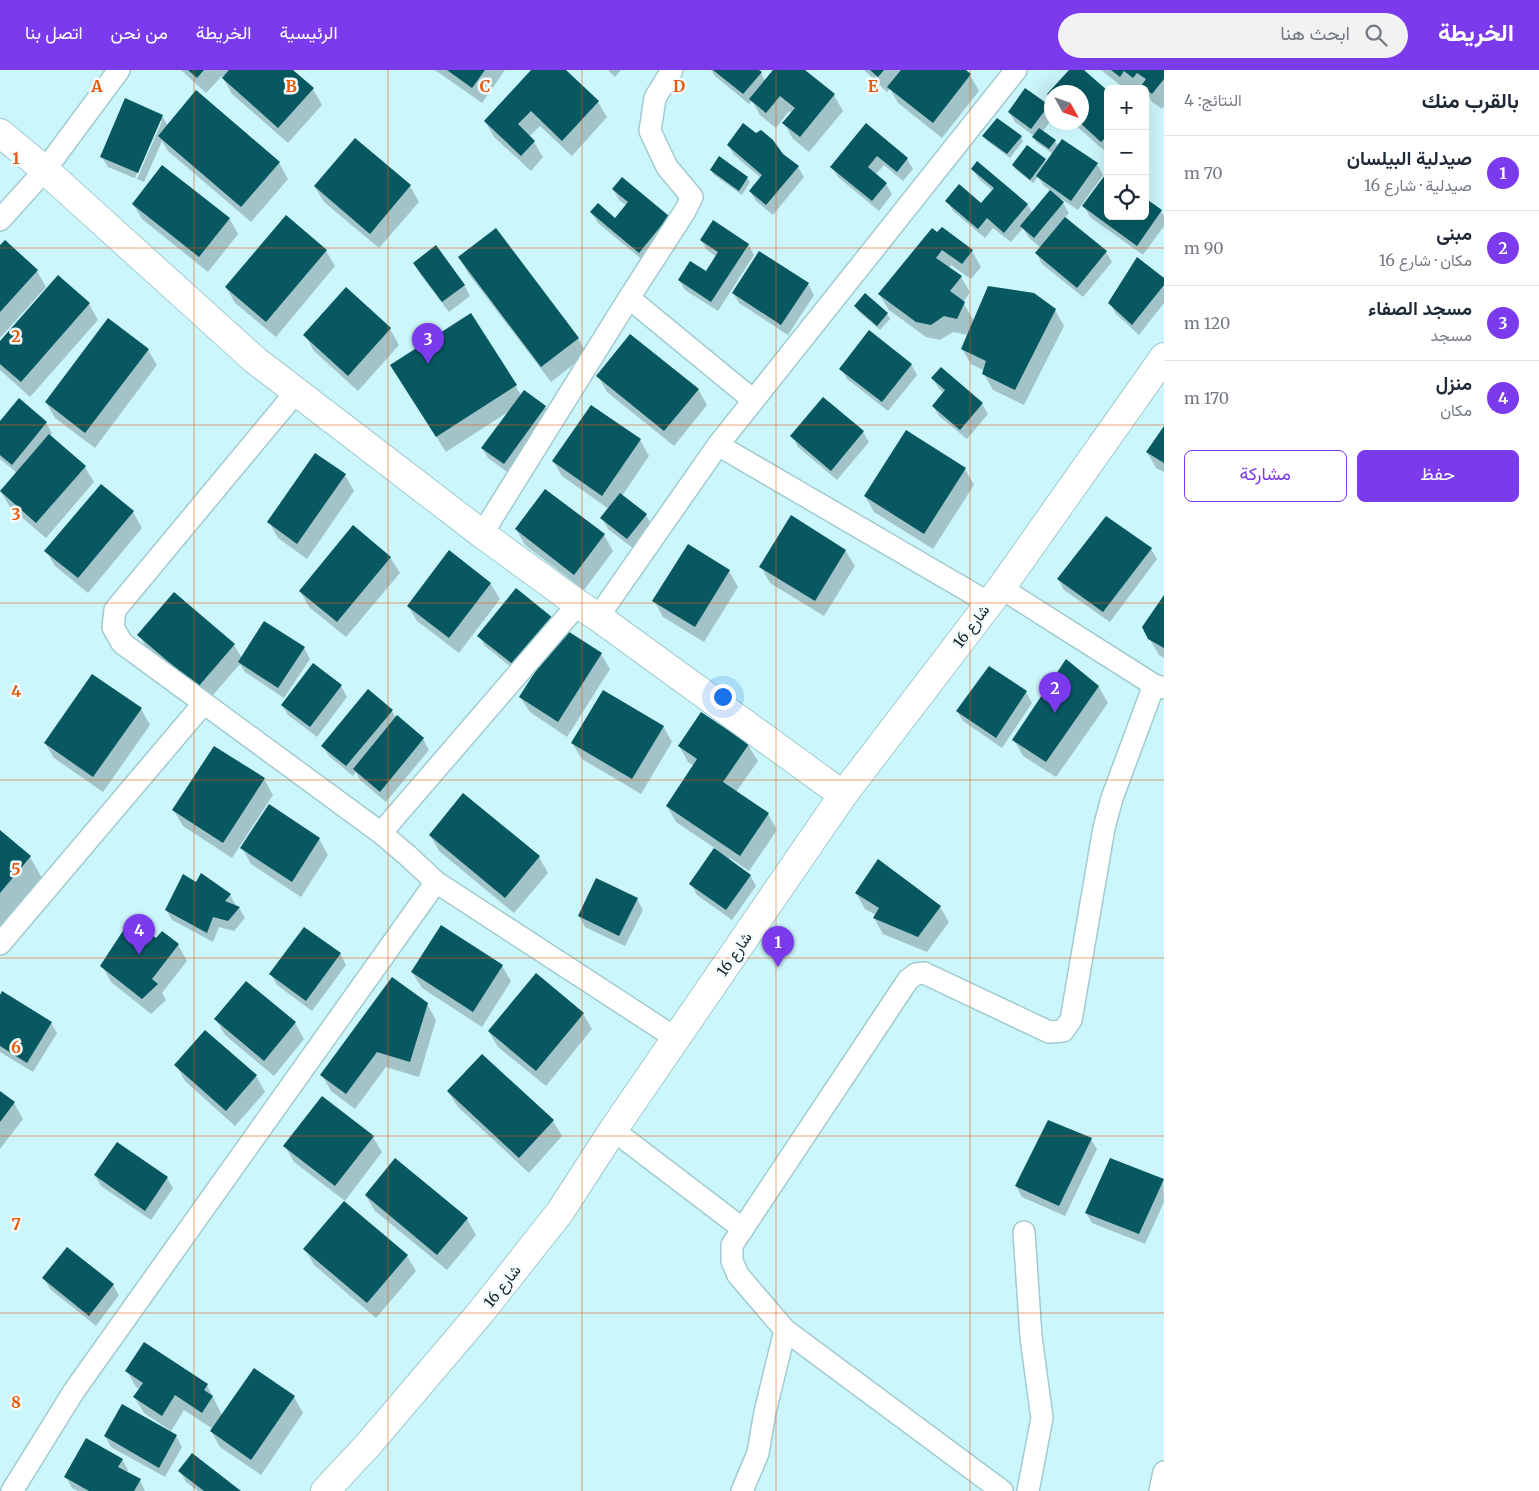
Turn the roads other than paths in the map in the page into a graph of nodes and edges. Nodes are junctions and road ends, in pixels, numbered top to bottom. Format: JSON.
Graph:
{"nodes":[{"id":1,"x":119,"y":70,"type":"edge"},
{"id":2,"x":672,"y":70,"type":"edge"},
{"id":3,"x":1016,"y":70,"type":"edge"},
{"id":4,"x":0,"y":133,"type":"edge"},
{"id":5,"x":45,"y":170,"type":"junction"},
{"id":6,"x":0,"y":220,"type":"edge"},
{"id":7,"x":629,"y":298,"type":"junction"},
{"id":8,"x":1164,"y":357,"type":"edge"},
{"id":9,"x":296,"y":392,"type":"junction"},
{"id":10,"x":753,"y":400,"type":"junction"},
{"id":11,"x":718,"y":445,"type":"junction"},
{"id":12,"x":482,"y":534,"type":"junction"},
{"id":13,"x":995,"y":596,"type":"junction"},
{"id":14,"x":588,"y":610,"type":"junction"},
{"id":15,"x":1159,"y":687,"type":"edge"},
{"id":16,"x":204,"y":702,"type":"junction"},
{"id":17,"x":843,"y":794,"type":"junction"},
{"id":18,"x":381,"y":833,"type":"junction"},
{"id":19,"x":436,"y":882,"type":"junction"},
{"id":20,"x":0,"y":944,"type":"edge"},
{"id":21,"x":677,"y":1039,"type":"junction"},
{"id":22,"x":613,"y":1130,"type":"junction"},
{"id":23,"x":743,"y":1229,"type":"junction"},
{"id":24,"x":1024,"y":1232,"type":"dead end"},
{"id":25,"x":785,"y":1330,"type":"junction"},
{"id":26,"x":1164,"y":1472,"type":"edge"},
{"id":27,"x":12,"y":1491,"type":"edge"},
{"id":28,"x":325,"y":1491,"type":"edge"},
{"id":29,"x":742,"y":1491,"type":"edge"},
{"id":30,"x":1002,"y":1491,"type":"edge"},
{"id":31,"x":1028,"y":1491,"type":"edge"},
{"id":32,"x":1160,"y":1491,"type":"edge"}],
"edges":[{"from":1,"to":5,"type":"street"},
{"from":2,"to":7,"type":"street"},
{"from":3,"to":10,"type":"street"},
{"from":4,"to":5,"type":"street"},
{"from":5,"to":6,"type":"street"},
{"from":5,"to":9,"type":"street"},
{"from":7,"to":10,"type":"street"},
{"from":7,"to":12,"type":"street"},
{"from":8,"to":13,"type":"street","name":"شارع 16"},
{"from":9,"to":12,"type":"street"},
{"from":9,"to":16,"type":"street"},
{"from":10,"to":11,"type":"street"},
{"from":11,"to":13,"type":"street"},
{"from":11,"to":14,"type":"street"},
{"from":12,"to":14,"type":"street"},
{"from":13,"to":15,"type":"street"},
{"from":13,"to":17,"type":"street","name":"شارع 16"},
{"from":14,"to":17,"type":"street"},
{"from":14,"to":18,"type":"street"},
{"from":15,"to":23,"type":"street"},
{"from":16,"to":18,"type":"street"},
{"from":16,"to":20,"type":"street"},
{"from":17,"to":21,"type":"street","name":"شارع 16"},
{"from":18,"to":19,"type":"street"},
{"from":19,"to":21,"type":"street"},
{"from":19,"to":27,"type":"street"},
{"from":21,"to":22,"type":"street","name":"شارع 16"},
{"from":22,"to":23,"type":"street"},
{"from":22,"to":28,"type":"street","name":"شارع 16"},
{"from":23,"to":25,"type":"street"},
{"from":24,"to":31,"type":"street"},
{"from":25,"to":29,"type":"street"},
{"from":25,"to":30,"type":"street"},
{"from":26,"to":32,"type":"street"}]}
